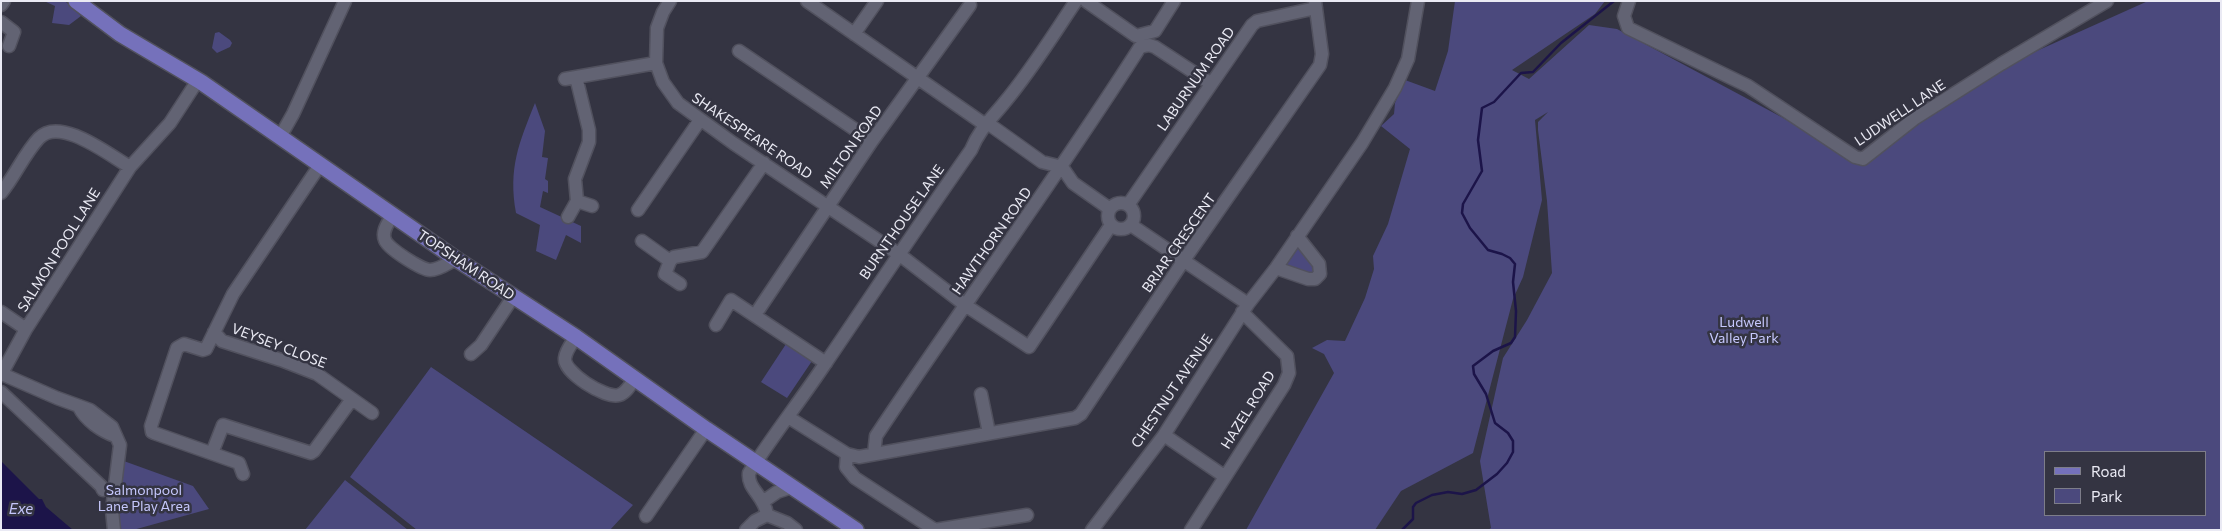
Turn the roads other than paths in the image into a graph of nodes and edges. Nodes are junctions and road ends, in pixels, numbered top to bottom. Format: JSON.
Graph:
{"nodes":[{"id":1,"x":4,"y":1,"type":"edge"},
{"id":2,"x":345,"y":1,"type":"edge"},
{"id":3,"x":807,"y":1,"type":"edge"},
{"id":4,"x":877,"y":1,"type":"edge"},
{"id":5,"x":1076,"y":1,"type":"edge"},
{"id":6,"x":1086,"y":1,"type":"edge"},
{"id":7,"x":1174,"y":1,"type":"edge"},
{"id":8,"x":1418,"y":1,"type":"edge"},
{"id":9,"x":1629,"y":1,"type":"edge"},
{"id":10,"x":2107,"y":1,"type":"edge"},
{"id":11,"x":668,"y":2,"type":"edge"},
{"id":12,"x":81,"y":3,"type":"edge"},
{"id":13,"x":970,"y":4,"type":"dead end"},
{"id":14,"x":1,"y":5,"type":"edge"},
{"id":15,"x":1315,"y":5,"type":"edge"},
{"id":16,"x":1,"y":22,"type":"edge"},
{"id":17,"x":854,"y":34,"type":"junction"},
{"id":18,"x":9,"y":46,"type":"dead end"},
{"id":19,"x":739,"y":51,"type":"dead end"},
{"id":20,"x":656,"y":63,"type":"junction"},
{"id":21,"x":918,"y":79,"type":"junction"},
{"id":22,"x":198,"y":80,"type":"junction"},
{"id":23,"x":1210,"y":83,"type":"junction"},
{"id":24,"x":700,"y":120,"type":"junction"},
{"id":25,"x":985,"y":123,"type":"junction"},
{"id":26,"x":280,"y":137,"type":"junction"},
{"id":27,"x":872,"y":141,"type":"junction"},
{"id":28,"x":764,"y":163,"type":"junction"},
{"id":29,"x":320,"y":165,"type":"junction"},
{"id":30,"x":130,"y":167,"type":"junction"},
{"id":31,"x":1062,"y":167,"type":"junction"},
{"id":32,"x":1,"y":193,"type":"edge"},
{"id":33,"x":577,"y":201,"type":"junction"},
{"id":34,"x":1128,"y":205,"type":"junction"},
{"id":35,"x":592,"y":206,"type":"dead end"},
{"id":36,"x":828,"y":206,"type":"junction"},
{"id":37,"x":1110,"y":209,"type":"junction"},
{"id":38,"x":638,"y":210,"type":"dead end"},
{"id":39,"x":393,"y":214,"type":"junction"},
{"id":40,"x":568,"y":217,"type":"dead end"},
{"id":41,"x":1131,"y":224,"type":"junction"},
{"id":42,"x":1111,"y":225,"type":"junction"},
{"id":43,"x":1297,"y":236,"type":"junction"},
{"id":44,"x":642,"y":241,"type":"dead end"},
{"id":45,"x":900,"y":255,"type":"junction"},
{"id":46,"x":456,"y":259,"type":"junction"},
{"id":47,"x":670,"y":260,"type":"junction"},
{"id":48,"x":1184,"y":260,"type":"junction"},
{"id":49,"x":1276,"y":268,"type":"junction"},
{"id":50,"x":680,"y":284,"type":"dead end"},
{"id":51,"x":513,"y":297,"type":"junction"},
{"id":52,"x":965,"y":304,"type":"junction"},
{"id":53,"x":1245,"y":308,"type":"junction"},
{"id":54,"x":759,"y":310,"type":"dead end"},
{"id":55,"x":1,"y":312,"type":"edge"},
{"id":56,"x":716,"y":324,"type":"dead end"},
{"id":57,"x":26,"y":329,"type":"junction"},
{"id":58,"x":214,"y":332,"type":"junction"},
{"id":59,"x":576,"y":337,"type":"junction"},
{"id":60,"x":471,"y":354,"type":"dead end"},
{"id":61,"x":826,"y":363,"type":"junction"},
{"id":62,"x":1,"y":375,"type":"edge"},
{"id":63,"x":635,"y":378,"type":"junction"},
{"id":64,"x":1,"y":392,"type":"edge"},
{"id":65,"x":981,"y":394,"type":"dead end"},
{"id":66,"x":352,"y":399,"type":"junction"},
{"id":67,"x":372,"y":414,"type":"dead end"},
{"id":68,"x":788,"y":417,"type":"junction"},
{"id":69,"x":706,"y":429,"type":"junction"},
{"id":70,"x":989,"y":433,"type":"junction"},
{"id":71,"x":1164,"y":435,"type":"junction"},
{"id":72,"x":212,"y":453,"type":"junction"},
{"id":73,"x":847,"y":454,"type":"junction"},
{"id":74,"x":874,"y":454,"type":"junction"},
{"id":75,"x":756,"y":463,"type":"junction"},
{"id":76,"x":243,"y":474,"type":"dead end"},
{"id":77,"x":1224,"y":476,"type":"junction"},
{"id":78,"x":100,"y":483,"type":"dead end"},
{"id":79,"x":792,"y":488,"type":"junction"},
{"id":80,"x":764,"y":501,"type":"junction"},
{"id":81,"x":767,"y":515,"type":"junction"},
{"id":82,"x":1027,"y":515,"type":"dead end"},
{"id":83,"x":646,"y":516,"type":"dead end"},
{"id":84,"x":114,"y":530,"type":"edge"},
{"id":85,"x":746,"y":530,"type":"edge"},
{"id":86,"x":796,"y":530,"type":"edge"},
{"id":87,"x":856,"y":530,"type":"edge"},
{"id":88,"x":1092,"y":530,"type":"edge"},
{"id":89,"x":1190,"y":530,"type":"edge"}],
"edges":[{"from":1,"to":14,"type":"street"},
{"from":2,"to":26,"type":"street"},
{"from":3,"to":17,"type":"street"},
{"from":4,"to":17,"type":"street"},
{"from":5,"to":25,"type":"street","name":"BURNTHOUSE LANE"},
{"from":6,"to":7,"type":"street"},
{"from":8,"to":43,"type":"street","name":"CHESTNUT AVENUE"},
{"from":9,"to":10,"type":"street","name":"LUDWELL LANE"},
{"from":11,"to":20,"type":"street","name":"SHAKESPEARE ROAD"},
{"from":12,"to":22,"type":"main road","name":"TOPSHAM ROAD"},
{"from":13,"to":21,"type":"street","name":"MILTON ROAD"},
{"from":15,"to":23,"type":"street","name":"LABURNUM ROAD"},
{"from":15,"to":48,"type":"street","name":"BRIAR CRESCENT"},
{"from":16,"to":18,"type":"street"},
{"from":17,"to":21,"type":"street"},
{"from":19,"to":27,"type":"street"},
{"from":20,"to":24,"type":"street","name":"SHAKESPEARE ROAD"},
{"from":20,"to":33,"type":"street"},
{"from":21,"to":25,"type":"street"},
{"from":21,"to":27,"type":"street","name":"MILTON ROAD"},
{"from":22,"to":26,"type":"main road","name":"TOPSHAM ROAD"},
{"from":22,"to":30,"type":"street","name":"SALMON POOL LANE"},
{"from":23,"to":31,"type":"street","name":"HAWTHORN ROAD"},
{"from":23,"to":34,"type":"street","name":"LABURNUM ROAD"},
{"from":24,"to":28,"type":"street","name":"SHAKESPEARE ROAD"},
{"from":24,"to":38,"type":"street"},
{"from":25,"to":31,"type":"street"},
{"from":25,"to":45,"type":"street","name":"BURNTHOUSE LANE"},
{"from":26,"to":29,"type":"main road","name":"TOPSHAM ROAD"},
{"from":27,"to":36,"type":"street","name":"MILTON ROAD"},
{"from":28,"to":36,"type":"street","name":"SHAKESPEARE ROAD"},
{"from":28,"to":47,"type":"street"},
{"from":29,"to":39,"type":"main road","name":"TOPSHAM ROAD"},
{"from":29,"to":58,"type":"street"},
{"from":30,"to":32,"type":"street"},
{"from":30,"to":57,"type":"street","name":"SALMON POOL LANE"},
{"from":31,"to":37,"type":"street"},
{"from":31,"to":52,"type":"street","name":"HAWTHORN ROAD"},
{"from":33,"to":35,"type":"street"},
{"from":33,"to":40,"type":"street"},
{"from":34,"to":37,"type":"street"},
{"from":34,"to":41,"type":"street"},
{"from":36,"to":45,"type":"street","name":"SHAKESPEARE ROAD"},
{"from":36,"to":54,"type":"street","name":"MILTON ROAD"},
{"from":37,"to":42,"type":"street"},
{"from":39,"to":46,"type":"main road","name":"TOPSHAM ROAD"},
{"from":39,"to":46,"type":"street"},
{"from":41,"to":42,"type":"street"},
{"from":41,"to":48,"type":"street","name":"HAZEL ROAD"},
{"from":42,"to":52,"type":"street","name":"SHAKESPEARE ROAD"},
{"from":43,"to":49,"type":"street","name":"CHESTNUT AVENUE"},
{"from":43,"to":49,"type":"street"},
{"from":44,"to":47,"type":"street"},
{"from":45,"to":52,"type":"street","name":"SHAKESPEARE ROAD"},
{"from":45,"to":61,"type":"street","name":"BURNTHOUSE LANE"},
{"from":46,"to":51,"type":"main road","name":"TOPSHAM ROAD"},
{"from":47,"to":50,"type":"street"},
{"from":48,"to":53,"type":"street","name":"HAZEL ROAD"},
{"from":48,"to":70,"type":"street","name":"BRIAR CRESCENT"},
{"from":49,"to":53,"type":"street","name":"CHESTNUT AVENUE"},
{"from":51,"to":59,"type":"main road","name":"TOPSHAM ROAD"},
{"from":51,"to":60,"type":"street"},
{"from":52,"to":74,"type":"street","name":"HAWTHORN ROAD"},
{"from":53,"to":71,"type":"street","name":"CHESTNUT AVENUE"},
{"from":53,"to":77,"type":"street","name":"HAZEL ROAD"},
{"from":55,"to":57,"type":"street"},
{"from":56,"to":61,"type":"street"},
{"from":57,"to":62,"type":"street","name":"SALMON POOL LANE"},
{"from":58,"to":66,"type":"street","name":"VEYSEY CLOSE"},
{"from":58,"to":72,"type":"street","name":"VEYSEY CLOSE"},
{"from":59,"to":63,"type":"main road","name":"TOPSHAM ROAD"},
{"from":59,"to":63,"type":"street"},
{"from":61,"to":68,"type":"street","name":"BURNTHOUSE LANE"},
{"from":62,"to":84,"type":"street","name":"SALMON POOL LANE"},
{"from":63,"to":69,"type":"main road","name":"TOPSHAM ROAD"},
{"from":64,"to":78,"type":"street"},
{"from":65,"to":70,"type":"street"},
{"from":66,"to":67,"type":"street","name":"VEYSEY CLOSE"},
{"from":66,"to":72,"type":"street"},
{"from":68,"to":73,"type":"street"},
{"from":68,"to":75,"type":"street","name":"BURNTHOUSE LANE"},
{"from":69,"to":75,"type":"main road","name":"TOPSHAM ROAD"},
{"from":69,"to":83,"type":"street"},
{"from":70,"to":74,"type":"street","name":"BRIAR CRESCENT"},
{"from":71,"to":77,"type":"street"},
{"from":71,"to":88,"type":"street","name":"CHESTNUT AVENUE"},
{"from":72,"to":76,"type":"street","name":"VEYSEY CLOSE"},
{"from":73,"to":74,"type":"street","name":"BRIAR CRESCENT"},
{"from":73,"to":82,"type":"street"},
{"from":75,"to":79,"type":"main road","name":"TOPSHAM ROAD"},
{"from":75,"to":80,"type":"street"},
{"from":77,"to":89,"type":"street","name":"HAZEL ROAD"},
{"from":79,"to":80,"type":"street"},
{"from":79,"to":87,"type":"main road","name":"TOPSHAM ROAD"},
{"from":80,"to":81,"type":"street"},
{"from":81,"to":85,"type":"street"},
{"from":81,"to":86,"type":"street"}]}
